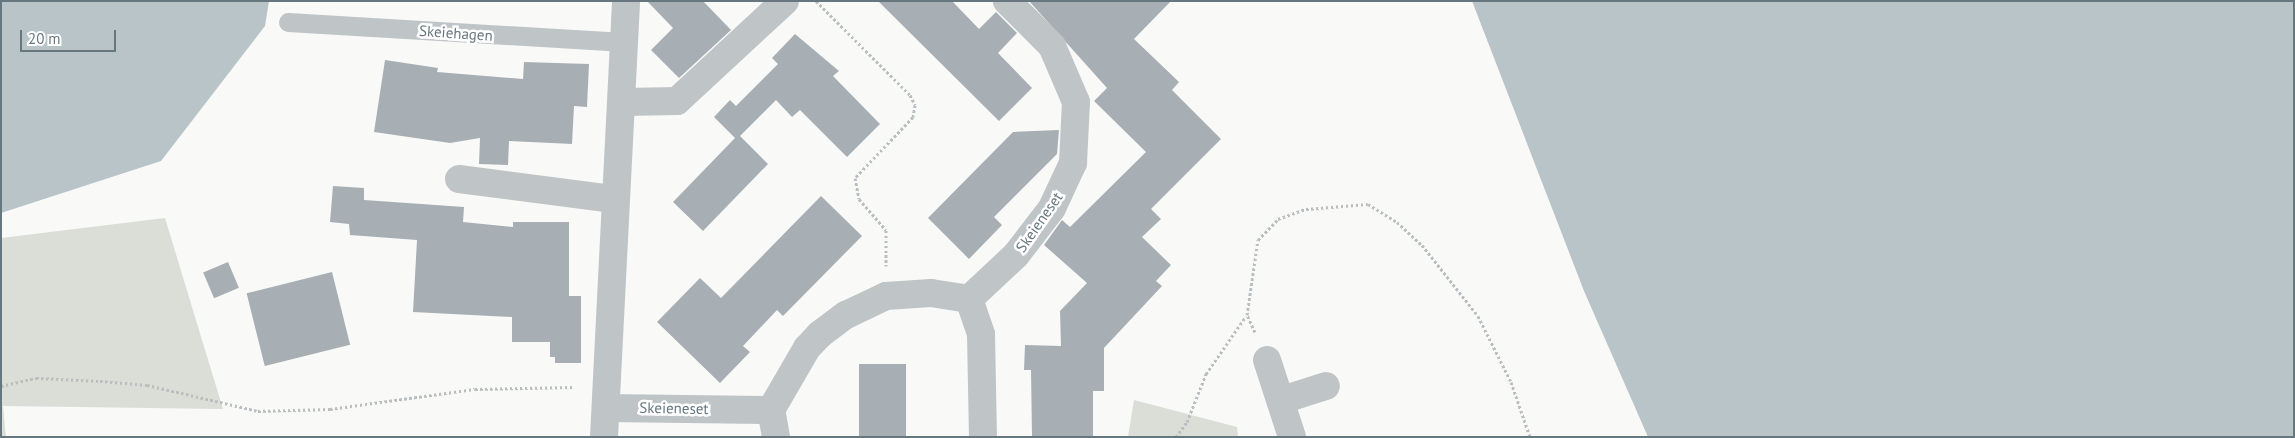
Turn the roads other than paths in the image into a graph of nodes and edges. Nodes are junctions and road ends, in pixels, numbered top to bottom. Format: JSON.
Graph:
{"nodes":[{"id":1,"x":626,"y":1,"type":"edge"},
{"id":2,"x":785,"y":1,"type":"edge"},
{"id":3,"x":1007,"y":1,"type":"edge"},
{"id":4,"x":288,"y":22,"type":"dead end"},
{"id":5,"x":624,"y":42,"type":"junction"},
{"id":6,"x":624,"y":102,"type":"junction"},
{"id":7,"x":459,"y":179,"type":"dead end"},
{"id":8,"x":614,"y":199,"type":"junction"},
{"id":9,"x":969,"y":299,"type":"junction"},
{"id":10,"x":1267,"y":360,"type":"road end"},
{"id":11,"x":1326,"y":386,"type":"dead end"},
{"id":12,"x":608,"y":397,"type":"junction"},
{"id":13,"x":1282,"y":400,"type":"junction"},
{"id":14,"x":771,"y":410,"type":"junction"},
{"id":15,"x":604,"y":437,"type":"edge"},
{"id":16,"x":776,"y":437,"type":"edge"},
{"id":17,"x":983,"y":437,"type":"edge"},
{"id":18,"x":1292,"y":437,"type":"edge"}],
"edges":[{"from":1,"to":5,"type":"street"},
{"from":2,"to":6,"type":"street"},
{"from":3,"to":9,"type":"street","name":"Skeieneset"},
{"from":4,"to":5,"type":"lane","name":"Skeiehagen"},
{"from":5,"to":6,"type":"street"},
{"from":6,"to":8,"type":"street"},
{"from":7,"to":8,"type":"street"},
{"from":8,"to":12,"type":"street"},
{"from":9,"to":14,"type":"street"},
{"from":9,"to":17,"type":"street"},
{"from":10,"to":13,"type":"street"},
{"from":11,"to":13,"type":"street"},
{"from":12,"to":14,"type":"street","name":"Skeieneset"},
{"from":12,"to":15,"type":"street"},
{"from":13,"to":18,"type":"street"},
{"from":14,"to":16,"type":"street"}]}
